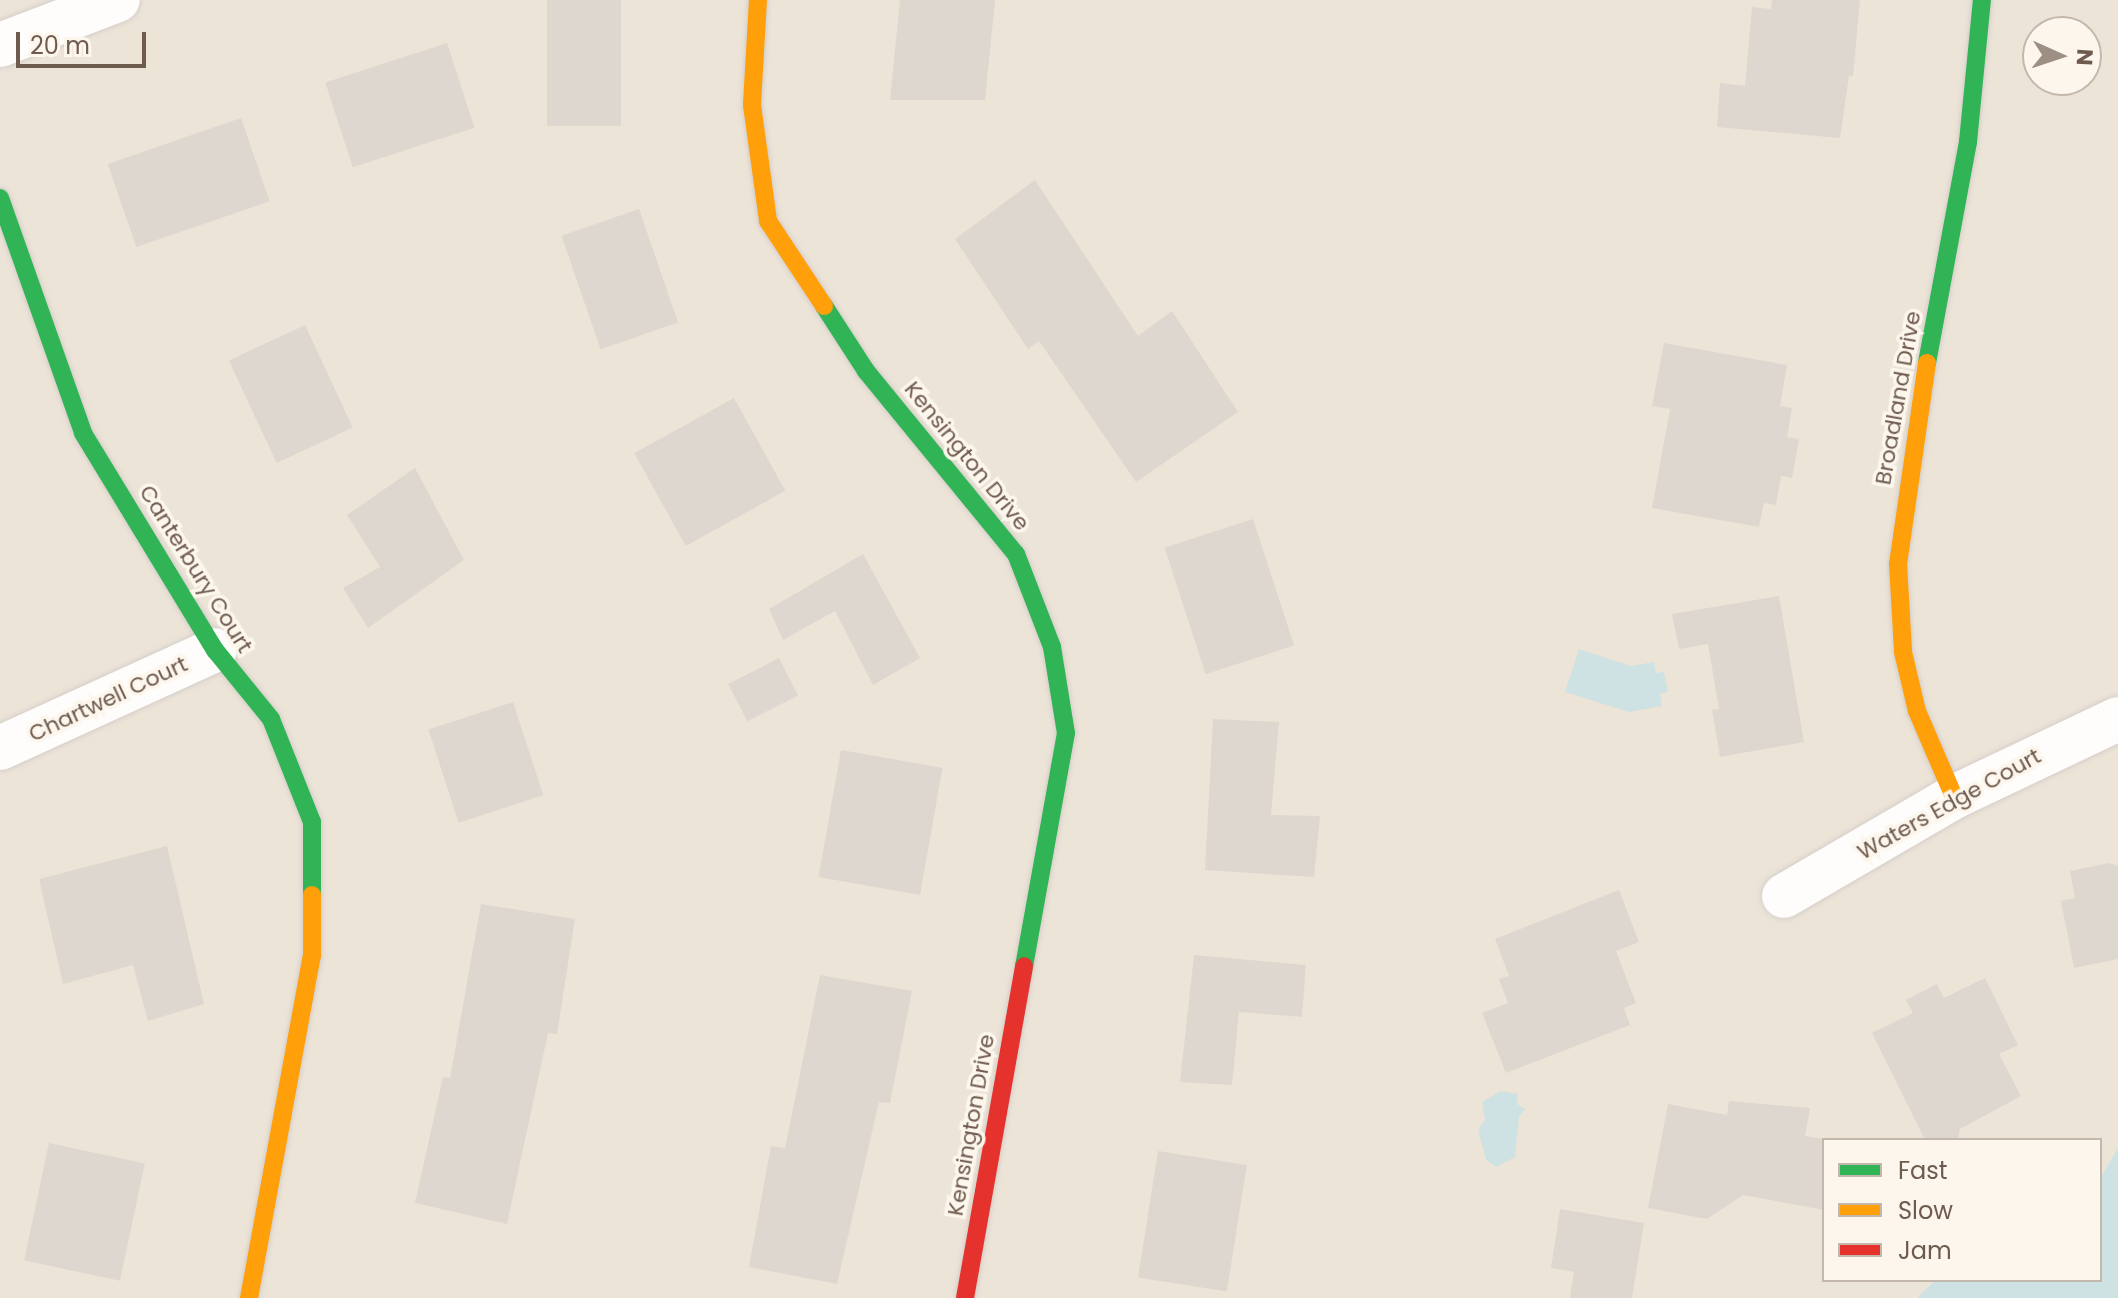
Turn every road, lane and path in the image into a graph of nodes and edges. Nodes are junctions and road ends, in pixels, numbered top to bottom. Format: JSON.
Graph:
{"nodes":[{"id":1,"x":118,"y":0,"type":"edge"},
{"id":2,"x":758,"y":0,"type":"edge"},
{"id":3,"x":1982,"y":0,"type":"edge"},
{"id":4,"x":0,"y":45,"type":"edge"},
{"id":5,"x":0,"y":198,"type":"edge"},
{"id":6,"x":215,"y":650,"type":"junction"},
{"id":7,"x":2118,"y":719,"type":"edge"},
{"id":8,"x":0,"y":748,"type":"edge"},
{"id":9,"x":1954,"y":797,"type":"junction"},
{"id":10,"x":1784,"y":896,"type":"dead end"},
{"id":11,"x":249,"y":1298,"type":"edge"},
{"id":12,"x":965,"y":1298,"type":"edge"}],
"edges":[{"from":1,"to":4,"type":"street"},
{"from":2,"to":12,"type":"street","name":"Kensington Drive"},
{"from":3,"to":9,"type":"street","name":"Broadland Drive"},
{"from":5,"to":6,"type":"street","name":"Canterbury Court"},
{"from":6,"to":8,"type":"street","name":"Chartwell Court"},
{"from":6,"to":11,"type":"street","name":"Canterbury Court"},
{"from":7,"to":9,"type":"street","name":"Waters Edge Court"},
{"from":9,"to":10,"type":"street","name":"Waters Edge Court"}]}
